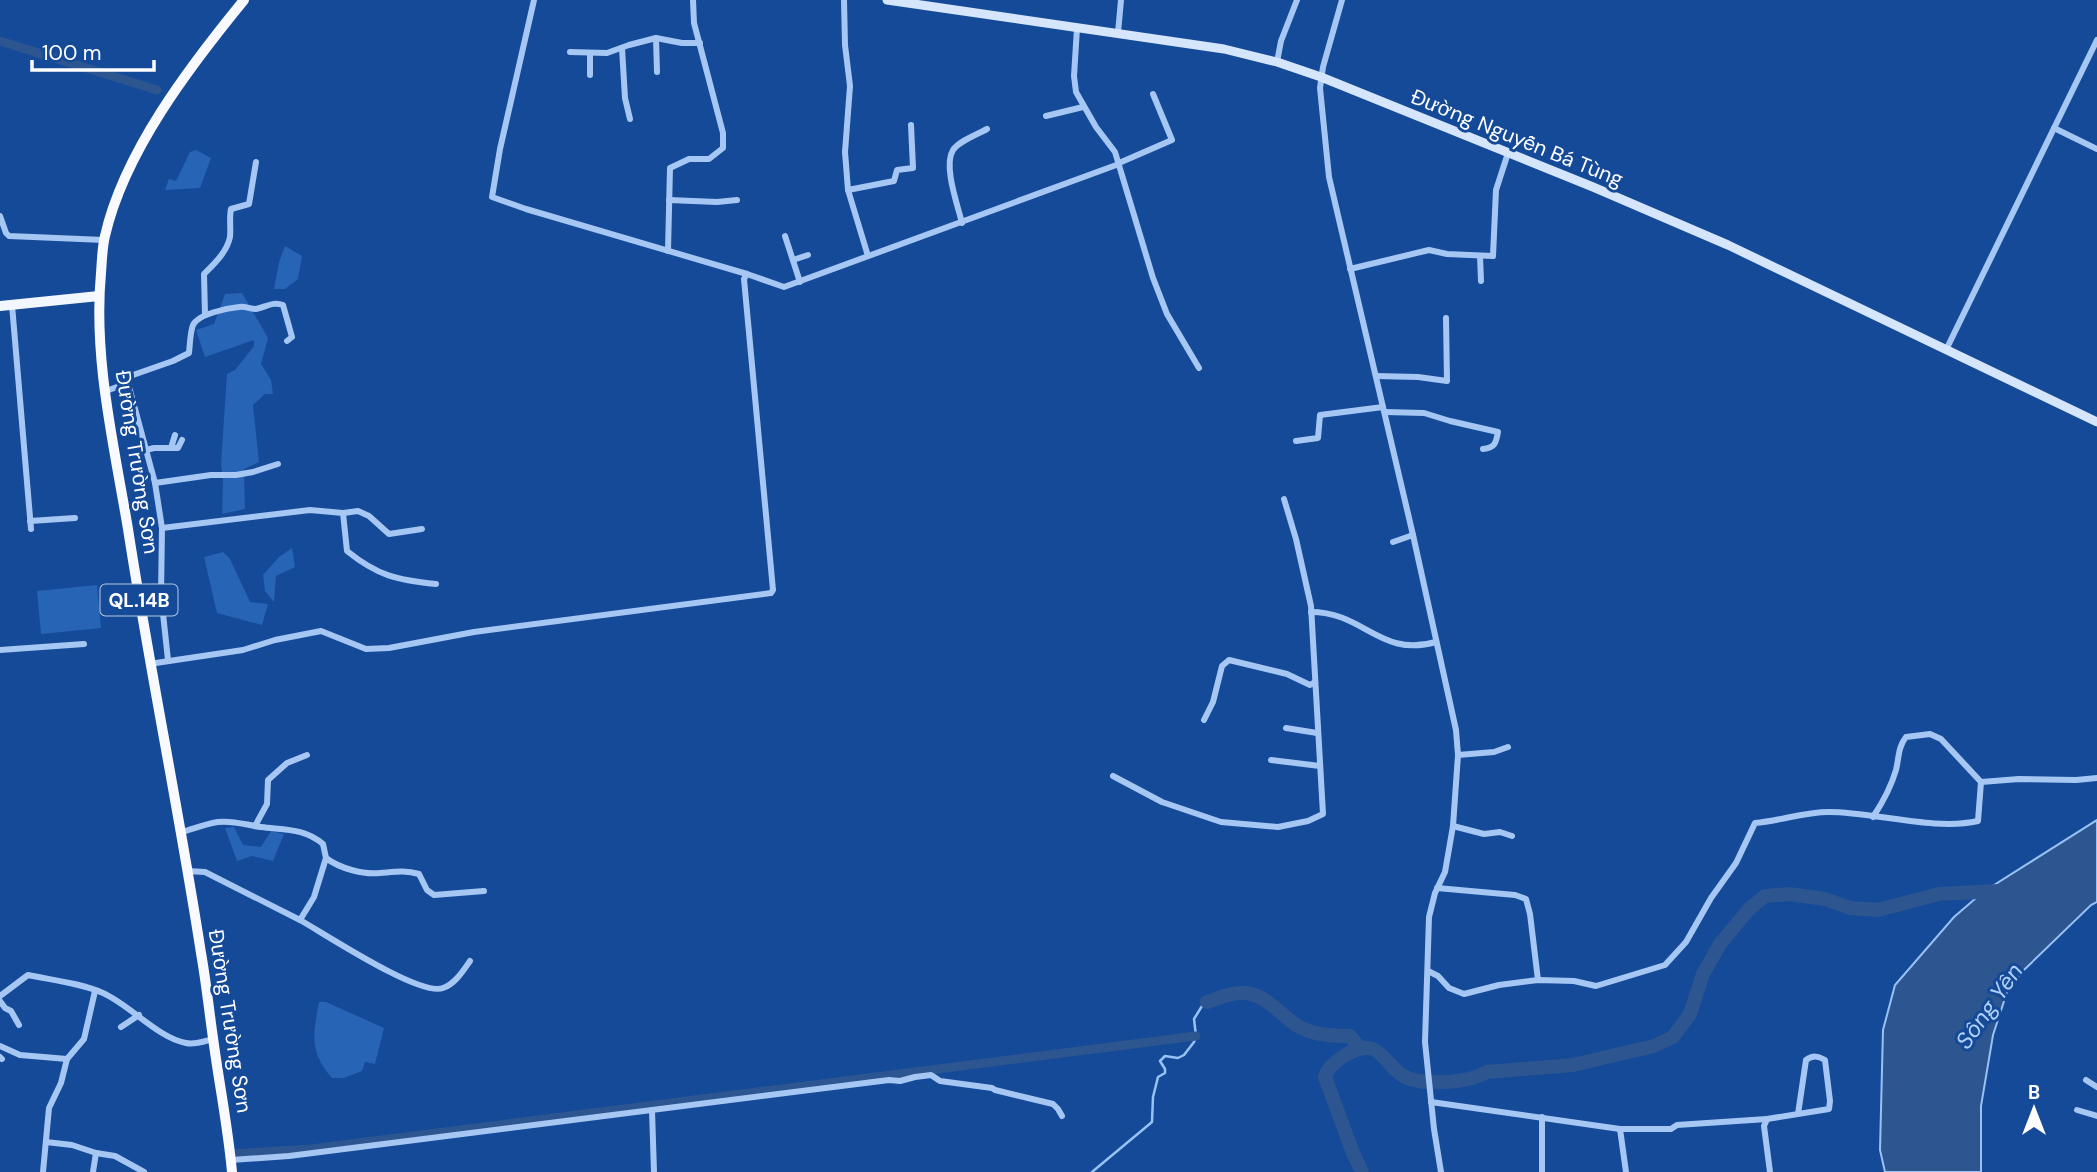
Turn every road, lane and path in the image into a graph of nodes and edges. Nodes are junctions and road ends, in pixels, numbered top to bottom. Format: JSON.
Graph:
{"nodes":[{"id":1,"x":244,"y":0,"type":"edge"},
{"id":2,"x":534,"y":0,"type":"edge"},
{"id":3,"x":693,"y":0,"type":"edge"},
{"id":4,"x":844,"y":0,"type":"edge"},
{"id":5,"x":887,"y":0,"type":"edge"},
{"id":6,"x":1121,"y":0,"type":"edge"},
{"id":7,"x":1297,"y":0,"type":"edge"},
{"id":8,"x":1342,"y":0,"type":"edge"},
{"id":9,"x":1077,"y":28,"type":"junction"},
{"id":10,"x":1118,"y":33,"type":"junction"},
{"id":11,"x":656,"y":38,"type":"junction"},
{"id":12,"x":2097,"y":40,"type":"edge"},
{"id":13,"x":700,"y":43,"type":"junction"},
{"id":14,"x":622,"y":48,"type":"junction"},
{"id":15,"x":570,"y":52,"type":"dead end"},
{"id":16,"x":590,"y":53,"type":"junction"},
{"id":17,"x":1277,"y":62,"type":"junction"},
{"id":18,"x":657,"y":72,"type":"dead end"},
{"id":19,"x":590,"y":75,"type":"dead end"},
{"id":20,"x":1321,"y":77,"type":"junction"},
{"id":21,"x":1153,"y":94,"type":"dead end"},
{"id":22,"x":1083,"y":107,"type":"junction"},
{"id":23,"x":1046,"y":116,"type":"dead end"},
{"id":24,"x":630,"y":119,"type":"dead end"},
{"id":25,"x":911,"y":125,"type":"dead end"},
{"id":26,"x":2054,"y":128,"type":"junction"},
{"id":27,"x":986,"y":129,"type":"dead end"},
{"id":28,"x":2097,"y":149,"type":"edge"},
{"id":29,"x":1511,"y":154,"type":"junction"},
{"id":30,"x":256,"y":162,"type":"dead end"},
{"id":31,"x":1119,"y":163,"type":"junction"},
{"id":32,"x":849,"y":190,"type":"junction"},
{"id":33,"x":669,"y":200,"type":"junction"},
{"id":34,"x":737,"y":200,"type":"dead end"},
{"id":35,"x":0,"y":216,"type":"edge"},
{"id":36,"x":962,"y":223,"type":"junction"},
{"id":37,"x":785,"y":236,"type":"dead end"},
{"id":38,"x":104,"y":240,"type":"junction"},
{"id":39,"x":668,"y":251,"type":"junction"},
{"id":40,"x":808,"y":255,"type":"dead end"},
{"id":41,"x":868,"y":256,"type":"junction"},
{"id":42,"x":1480,"y":256,"type":"junction"},
{"id":43,"x":793,"y":260,"type":"junction"},
{"id":44,"x":1350,"y":269,"type":"junction"},
{"id":45,"x":747,"y":274,"type":"junction"},
{"id":46,"x":1481,"y":281,"type":"dead end"},
{"id":47,"x":800,"y":282,"type":"junction"},
{"id":48,"x":99,"y":296,"type":"junction"},
{"id":49,"x":6,"y":306,"type":"edge"},
{"id":50,"x":205,"y":315,"type":"junction"},
{"id":51,"x":1446,"y":318,"type":"dead end"},
{"id":52,"x":287,"y":341,"type":"dead end"},
{"id":53,"x":1946,"y":350,"type":"junction"},
{"id":54,"x":1199,"y":368,"type":"dead end"},
{"id":55,"x":1376,"y":376,"type":"junction"},
{"id":56,"x":128,"y":383,"type":"junction"},
{"id":57,"x":106,"y":391,"type":"junction"},
{"id":58,"x":1384,"y":409,"type":"junction"},
{"id":59,"x":2097,"y":422,"type":"edge"},
{"id":60,"x":178,"y":438,"type":"dead end"},
{"id":61,"x":1296,"y":441,"type":"dead end"},
{"id":62,"x":1483,"y":449,"type":"dead end"},
{"id":63,"x":146,"y":450,"type":"junction"},
{"id":64,"x":278,"y":464,"type":"dead end"},
{"id":65,"x":155,"y":483,"type":"junction"},
{"id":66,"x":1284,"y":499,"type":"dead end"},
{"id":67,"x":343,"y":513,"type":"junction"},
{"id":68,"x":75,"y":518,"type":"dead end"},
{"id":69,"x":162,"y":528,"type":"junction"},
{"id":70,"x":422,"y":529,"type":"dead end"},
{"id":71,"x":1413,"y":535,"type":"junction"},
{"id":72,"x":1393,"y":542,"type":"dead end"},
{"id":73,"x":436,"y":584,"type":"dead end"},
{"id":74,"x":1311,"y":612,"type":"junction"},
{"id":75,"x":1436,"y":642,"type":"junction"},
{"id":76,"x":84,"y":644,"type":"dead end"},
{"id":77,"x":0,"y":650,"type":"edge"},
{"id":78,"x":168,"y":660,"type":"junction"},
{"id":79,"x":149,"y":664,"type":"junction"},
{"id":80,"x":1315,"y":680,"type":"junction"},
{"id":81,"x":1204,"y":720,"type":"dead end"},
{"id":82,"x":1286,"y":728,"type":"dead end"},
{"id":83,"x":1317,"y":733,"type":"junction"},
{"id":84,"x":1508,"y":747,"type":"dead end"},
{"id":85,"x":307,"y":755,"type":"dead end"},
{"id":86,"x":1458,"y":755,"type":"junction"},
{"id":87,"x":1271,"y":760,"type":"dead end"},
{"id":88,"x":1320,"y":766,"type":"junction"},
{"id":89,"x":1113,"y":776,"type":"dead end"},
{"id":90,"x":2097,"y":778,"type":"edge"},
{"id":91,"x":1981,"y":782,"type":"junction"},
{"id":92,"x":1872,"y":817,"type":"junction"},
{"id":93,"x":1453,"y":825,"type":"junction"},
{"id":94,"x":255,"y":826,"type":"junction"},
{"id":95,"x":181,"y":832,"type":"junction"},
{"id":96,"x":1512,"y":836,"type":"dead end"},
{"id":97,"x":326,"y":858,"type":"junction"},
{"id":98,"x":187,"y":871,"type":"junction"},
{"id":99,"x":1437,"y":888,"type":"junction"},
{"id":100,"x":484,"y":891,"type":"dead end"},
{"id":101,"x":300,"y":920,"type":"junction"},
{"id":102,"x":470,"y":961,"type":"dead end"},
{"id":103,"x":1428,"y":971,"type":"junction"},
{"id":104,"x":1538,"y":980,"type":"junction"},
{"id":105,"x":95,"y":991,"type":"junction"},
{"id":106,"x":0,"y":999,"type":"edge"},
{"id":107,"x":139,"y":1015,"type":"junction"},
{"id":108,"x":19,"y":1025,"type":"dead end"},
{"id":109,"x":121,"y":1027,"type":"dead end"},
{"id":110,"x":213,"y":1039,"type":"junction"},
{"id":111,"x":0,"y":1046,"type":"edge"},
{"id":112,"x":67,"y":1059,"type":"junction"},
{"id":113,"x":2086,"y":1080,"type":"dead end"},
{"id":114,"x":2097,"y":1087,"type":"edge"},
{"id":115,"x":1431,"y":1102,"type":"junction"},
{"id":116,"x":652,"y":1110,"type":"junction"},
{"id":117,"x":2077,"y":1110,"type":"dead end"},
{"id":118,"x":1798,"y":1114,"type":"junction"},
{"id":119,"x":1062,"y":1116,"type":"dead end"},
{"id":120,"x":2097,"y":1116,"type":"edge"},
{"id":121,"x":1542,"y":1117,"type":"junction"},
{"id":122,"x":1767,"y":1119,"type":"junction"},
{"id":123,"x":1620,"y":1129,"type":"junction"},
{"id":124,"x":46,"y":1142,"type":"junction"},
{"id":125,"x":96,"y":1153,"type":"junction"},
{"id":126,"x":230,"y":1160,"type":"junction"},
{"id":127,"x":43,"y":1172,"type":"edge"},
{"id":128,"x":93,"y":1172,"type":"edge"},
{"id":129,"x":144,"y":1172,"type":"edge"},
{"id":130,"x":232,"y":1172,"type":"edge"},
{"id":131,"x":654,"y":1172,"type":"edge"},
{"id":132,"x":1441,"y":1172,"type":"edge"},
{"id":133,"x":1542,"y":1172,"type":"edge"},
{"id":134,"x":1626,"y":1172,"type":"edge"},
{"id":135,"x":1770,"y":1172,"type":"edge"}],
"edges":[{"from":1,"to":38,"type":"highway","name":"Đường Trường Sơn","number":"QL.14B"},
{"from":2,"to":39,"type":"street"},
{"from":3,"to":13,"type":"street"},
{"from":4,"to":32,"type":"street"},
{"from":5,"to":9,"type":"main road","name":"Đường Nguyễn Bá Tùng"},
{"from":6,"to":10,"type":"street"},
{"from":7,"to":17,"type":"street"},
{"from":8,"to":20,"type":"street"},
{"from":9,"to":10,"type":"main road","name":"Đường Nguyễn Bá Tùng"},
{"from":9,"to":22,"type":"street"},
{"from":10,"to":17,"type":"main road","name":"Đường Nguyễn Bá Tùng"},
{"from":11,"to":13,"type":"street"},
{"from":11,"to":14,"type":"street"},
{"from":11,"to":18,"type":"street"},
{"from":12,"to":26,"type":"street"},
{"from":13,"to":33,"type":"street"},
{"from":14,"to":16,"type":"street"},
{"from":14,"to":24,"type":"street"},
{"from":15,"to":16,"type":"street"},
{"from":16,"to":19,"type":"street"},
{"from":17,"to":20,"type":"main road","name":"Đường Nguyễn Bá Tùng"},
{"from":20,"to":29,"type":"main road","name":"Đường Nguyễn Bá Tùng"},
{"from":20,"to":44,"type":"street"},
{"from":21,"to":31,"type":"street"},
{"from":22,"to":23,"type":"street"},
{"from":22,"to":31,"type":"street"},
{"from":25,"to":32,"type":"street"},
{"from":26,"to":28,"type":"street"},
{"from":26,"to":53,"type":"street"},
{"from":27,"to":36,"type":"street"},
{"from":29,"to":42,"type":"street"},
{"from":29,"to":53,"type":"main road","name":"Đường Nguyễn Bá Tùng"},
{"from":30,"to":50,"type":"street"},
{"from":31,"to":36,"type":"street"},
{"from":31,"to":54,"type":"street"},
{"from":32,"to":41,"type":"street"},
{"from":33,"to":34,"type":"street"},
{"from":33,"to":39,"type":"street"},
{"from":35,"to":38,"type":"street"},
{"from":36,"to":41,"type":"street"},
{"from":37,"to":43,"type":"street"},
{"from":38,"to":48,"type":"highway","name":"Đường Trường Sơn","number":"QL.14B"},
{"from":39,"to":45,"type":"street"},
{"from":40,"to":43,"type":"street"},
{"from":41,"to":47,"type":"street"},
{"from":42,"to":44,"type":"street"},
{"from":42,"to":46,"type":"street"},
{"from":43,"to":47,"type":"street"},
{"from":44,"to":55,"type":"street"},
{"from":45,"to":47,"type":"street"},
{"from":45,"to":78,"type":"street"},
{"from":48,"to":49,"type":"main road"},
{"from":48,"to":57,"type":"highway","name":"Đường Trường Sơn","number":"QL.14B"},
{"from":49,"to":68,"type":"street"},
{"from":50,"to":52,"type":"street"},
{"from":50,"to":56,"type":"street"},
{"from":51,"to":55,"type":"street"},
{"from":53,"to":59,"type":"main road","name":"Đường Nguyễn Bá Tùng"},
{"from":55,"to":58,"type":"street"},
{"from":56,"to":57,"type":"street"},
{"from":56,"to":63,"type":"street"},
{"from":57,"to":79,"type":"highway","name":"Đường Trường Sơn","number":"QL.14B"},
{"from":58,"to":61,"type":"street"},
{"from":58,"to":62,"type":"street"},
{"from":58,"to":71,"type":"street"},
{"from":60,"to":63,"type":"street"},
{"from":63,"to":65,"type":"street"},
{"from":64,"to":65,"type":"street"},
{"from":65,"to":69,"type":"street"},
{"from":66,"to":74,"type":"street"},
{"from":67,"to":69,"type":"street"},
{"from":67,"to":70,"type":"street"},
{"from":67,"to":73,"type":"street"},
{"from":69,"to":78,"type":"street"},
{"from":71,"to":72,"type":"street"},
{"from":71,"to":75,"type":"street"},
{"from":74,"to":75,"type":"street"},
{"from":74,"to":80,"type":"street"},
{"from":75,"to":86,"type":"street"},
{"from":76,"to":77,"type":"street"},
{"from":78,"to":79,"type":"street"},
{"from":79,"to":95,"type":"highway","name":"Đường Trường Sơn","number":"QL.14B"},
{"from":80,"to":81,"type":"street"},
{"from":80,"to":83,"type":"street"},
{"from":82,"to":83,"type":"street"},
{"from":83,"to":88,"type":"street"},
{"from":84,"to":86,"type":"street"},
{"from":85,"to":94,"type":"street"},
{"from":86,"to":93,"type":"street"},
{"from":87,"to":88,"type":"street"},
{"from":88,"to":89,"type":"street"},
{"from":90,"to":91,"type":"street"},
{"from":91,"to":92,"type":"street"},
{"from":91,"to":92,"type":"street"},
{"from":92,"to":104,"type":"street"},
{"from":93,"to":96,"type":"street"},
{"from":93,"to":99,"type":"street"},
{"from":94,"to":95,"type":"street"},
{"from":94,"to":97,"type":"street"},
{"from":95,"to":98,"type":"highway","name":"Đường Trường Sơn","number":"QL.14B"},
{"from":97,"to":100,"type":"street"},
{"from":97,"to":101,"type":"street"},
{"from":98,"to":101,"type":"street"},
{"from":98,"to":110,"type":"highway","name":"Đường Trường Sơn","number":"QL.14B"},
{"from":99,"to":103,"type":"street"},
{"from":99,"to":104,"type":"street"},
{"from":101,"to":102,"type":"street"},
{"from":103,"to":104,"type":"street"},
{"from":103,"to":115,"type":"street"},
{"from":105,"to":106,"type":"street"},
{"from":105,"to":107,"type":"street"},
{"from":105,"to":112,"type":"street"},
{"from":106,"to":108,"type":"street"},
{"from":107,"to":109,"type":"street"},
{"from":107,"to":110,"type":"street"},
{"from":110,"to":126,"type":"highway","name":"Đường Trường Sơn","number":"QL.14B"},
{"from":111,"to":112,"type":"street"},
{"from":112,"to":124,"type":"street"},
{"from":113,"to":114,"type":"street"},
{"from":115,"to":121,"type":"street"},
{"from":115,"to":132,"type":"street"},
{"from":116,"to":119,"type":"street"},
{"from":116,"to":126,"type":"street"},
{"from":116,"to":131,"type":"street"},
{"from":117,"to":120,"type":"street"},
{"from":118,"to":118,"type":"street"},
{"from":118,"to":122,"type":"street"},
{"from":121,"to":123,"type":"street"},
{"from":121,"to":133,"type":"street"},
{"from":122,"to":123,"type":"street"},
{"from":122,"to":135,"type":"street"},
{"from":123,"to":134,"type":"street"},
{"from":124,"to":125,"type":"street"},
{"from":124,"to":127,"type":"street"},
{"from":125,"to":128,"type":"street"},
{"from":125,"to":129,"type":"street"},
{"from":126,"to":130,"type":"highway","name":"Đường Trường Sơn","number":"QL.14B"}]}
